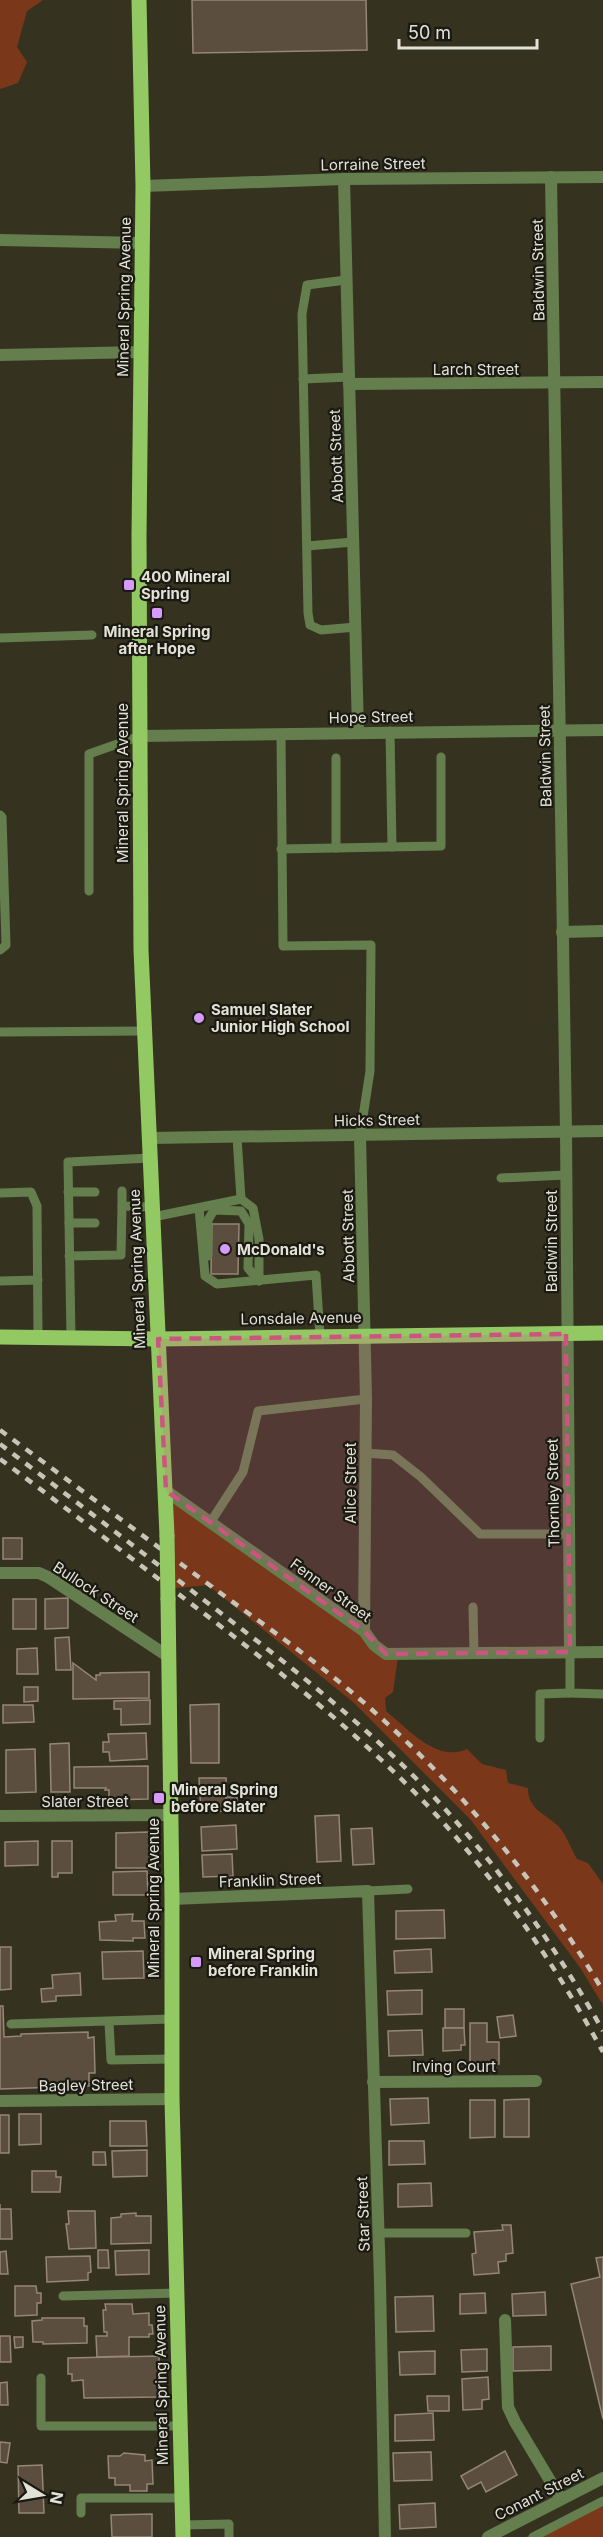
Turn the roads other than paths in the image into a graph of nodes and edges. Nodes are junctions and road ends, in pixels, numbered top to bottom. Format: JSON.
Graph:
{"nodes":[{"id":1,"x":140,"y":0,"type":"edge"},
{"id":2,"x":551,"y":177,"type":"junction"},
{"id":3,"x":603,"y":177,"type":"edge"},
{"id":4,"x":344,"y":179,"type":"junction"},
{"id":5,"x":143,"y":186,"type":"junction"},
{"id":6,"x":0,"y":240,"type":"edge"},
{"id":7,"x":142,"y":243,"type":"junction"},
{"id":8,"x":346,"y":280,"type":"junction"},
{"id":9,"x":141,"y":352,"type":"junction"},
{"id":10,"x":0,"y":355,"type":"edge"},
{"id":11,"x":303,"y":379,"type":"junction"},
{"id":12,"x":349,"y":381,"type":"junction"},
{"id":13,"x":603,"y":382,"type":"edge"},
{"id":14,"x":555,"y":383,"type":"junction"},
{"id":15,"x":354,"y":542,"type":"junction"},
{"id":16,"x":307,"y":546,"type":"junction"},
{"id":17,"x":356,"y":627,"type":"junction"},
{"id":18,"x":92,"y":635,"type":"dead end"},
{"id":19,"x":0,"y":638,"type":"edge"},
{"id":20,"x":560,"y":730,"type":"junction"},
{"id":21,"x":603,"y":730,"type":"edge"},
{"id":22,"x":358,"y":731,"type":"junction"},
{"id":23,"x":390,"y":731,"type":"junction"},
{"id":24,"x":281,"y":735,"type":"junction"},
{"id":25,"x":140,"y":736,"type":"junction"},
{"id":26,"x":441,"y":757,"type":"dead end"},
{"id":27,"x":336,"y":758,"type":"dead end"},
{"id":28,"x":0,"y":815,"type":"edge"},
{"id":29,"x":392,"y":847,"type":"junction"},
{"id":30,"x":336,"y":848,"type":"junction"},
{"id":31,"x":281,"y":849,"type":"junction"},
{"id":32,"x":89,"y":891,"type":"dead end"},
{"id":33,"x":562,"y":932,"type":"junction"},
{"id":34,"x":603,"y":932,"type":"edge"},
{"id":35,"x":0,"y":951,"type":"edge"},
{"id":36,"x":146,"y":1031,"type":"junction"},
{"id":37,"x":0,"y":1032,"type":"edge"},
{"id":38,"x":566,"y":1131,"type":"junction"},
{"id":39,"x":603,"y":1131,"type":"edge"},
{"id":40,"x":360,"y":1136,"type":"junction"},
{"id":41,"x":237,"y":1137,"type":"junction"},
{"id":42,"x":151,"y":1138,"type":"junction"},
{"id":43,"x":151,"y":1158,"type":"junction"},
{"id":44,"x":566,"y":1175,"type":"junction"},
{"id":45,"x":501,"y":1178,"type":"dead end"},
{"id":46,"x":122,"y":1191,"type":"dead end"},
{"id":47,"x":68,"y":1192,"type":"junction"},
{"id":48,"x":94,"y":1192,"type":"dead end"},
{"id":49,"x":0,"y":1193,"type":"edge"},
{"id":50,"x":241,"y":1200,"type":"junction"},
{"id":51,"x":122,"y":1206,"type":"junction"},
{"id":52,"x":199,"y":1208,"type":"junction"},
{"id":53,"x":153,"y":1212,"type":"junction"},
{"id":54,"x":69,"y":1223,"type":"junction"},
{"id":55,"x":95,"y":1223,"type":"dead end"},
{"id":56,"x":69,"y":1256,"type":"junction"},
{"id":57,"x":205,"y":1276,"type":"junction"},
{"id":58,"x":38,"y":1280,"type":"junction"},
{"id":59,"x":0,"y":1281,"type":"edge"},
{"id":60,"x":259,"y":1281,"type":"junction"},
{"id":61,"x":603,"y":1333,"type":"edge"},
{"id":62,"x":566,"y":1334,"type":"junction"},
{"id":63,"x":364,"y":1335,"type":"junction"},
{"id":64,"x":0,"y":1336,"type":"edge"},
{"id":65,"x":320,"y":1336,"type":"junction"},
{"id":66,"x":38,"y":1337,"type":"junction"},
{"id":67,"x":71,"y":1337,"type":"junction"},
{"id":68,"x":158,"y":1339,"type":"junction"},
{"id":69,"x":366,"y":1399,"type":"junction"},
{"id":70,"x":364,"y":1454,"type":"junction"},
{"id":71,"x":166,"y":1491,"type":"junction"},
{"id":72,"x":210,"y":1523,"type":"junction"},
{"id":73,"x":569,"y":1534,"type":"junction"},
{"id":74,"x":0,"y":1573,"type":"edge"},
{"id":75,"x":472,"y":1607,"type":"dead end"},
{"id":76,"x":364,"y":1631,"type":"junction"},
{"id":77,"x":570,"y":1652,"type":"junction"},
{"id":78,"x":603,"y":1652,"type":"edge"},
{"id":79,"x":474,"y":1653,"type":"junction"},
{"id":80,"x":168,"y":1657,"type":"junction"},
{"id":81,"x":570,"y":1693,"type":"junction"},
{"id":82,"x":603,"y":1694,"type":"edge"},
{"id":83,"x":540,"y":1738,"type":"dead end"},
{"id":84,"x":171,"y":1815,"type":"junction"},
{"id":85,"x":0,"y":1816,"type":"edge"},
{"id":86,"x":408,"y":1889,"type":"dead end"},
{"id":87,"x":368,"y":1891,"type":"junction"},
{"id":88,"x":172,"y":1899,"type":"junction"},
{"id":89,"x":171,"y":2019,"type":"junction"},
{"id":90,"x":110,"y":2022,"type":"junction"},
{"id":91,"x":11,"y":2024,"type":"dead end"},
{"id":92,"x":172,"y":2059,"type":"junction"},
{"id":93,"x":536,"y":2081,"type":"dead end"},
{"id":94,"x":373,"y":2082,"type":"junction"},
{"id":95,"x":172,"y":2099,"type":"junction"},
{"id":96,"x":0,"y":2101,"type":"edge"},
{"id":97,"x":378,"y":2233,"type":"junction"},
{"id":98,"x":466,"y":2233,"type":"dead end"},
{"id":99,"x":177,"y":2293,"type":"junction"},
{"id":100,"x":63,"y":2296,"type":"dead end"},
{"id":101,"x":506,"y":2320,"type":"dead end"},
{"id":102,"x":41,"y":2378,"type":"dead end"},
{"id":103,"x":180,"y":2426,"type":"junction"},
{"id":104,"x":603,"y":2478,"type":"edge"},
{"id":105,"x":182,"y":2498,"type":"junction"},
{"id":106,"x":561,"y":2499,"type":"junction"},
{"id":107,"x":603,"y":2501,"type":"edge"},
{"id":108,"x":81,"y":2513,"type":"dead end"},
{"id":109,"x":183,"y":2531,"type":"edge"},
{"id":110,"x":229,"y":2537,"type":"edge"},
{"id":111,"x":385,"y":2537,"type":"edge"},
{"id":112,"x":489,"y":2537,"type":"edge"},
{"id":113,"x":533,"y":2537,"type":"edge"}],
"edges":[{"from":1,"to":5,"type":"main road","name":"Mineral Spring Avenue"},
{"from":2,"to":3,"type":"street","name":"Lorraine Street"},
{"from":2,"to":4,"type":"street","name":"Lorraine Street"},
{"from":2,"to":14,"type":"street","name":"Baldwin Street"},
{"from":4,"to":5,"type":"street","name":"Lorraine Street"},
{"from":4,"to":8,"type":"street","name":"Abbott Street"},
{"from":5,"to":7,"type":"main road","name":"Mineral Spring Avenue"},
{"from":6,"to":7,"type":"street"},
{"from":7,"to":9,"type":"main road","name":"Mineral Spring Avenue"},
{"from":8,"to":11,"type":"lane"},
{"from":8,"to":12,"type":"street","name":"Abbott Street"},
{"from":9,"to":10,"type":"street"},
{"from":9,"to":25,"type":"main road","name":"Mineral Spring Avenue"},
{"from":11,"to":12,"type":"lane"},
{"from":11,"to":16,"type":"lane"},
{"from":12,"to":14,"type":"street","name":"Larch Street"},
{"from":12,"to":15,"type":"street","name":"Abbott Street"},
{"from":13,"to":14,"type":"street","name":"Larch Street"},
{"from":14,"to":20,"type":"street","name":"Baldwin Street"},
{"from":15,"to":16,"type":"lane"},
{"from":15,"to":17,"type":"street","name":"Abbott Street"},
{"from":16,"to":17,"type":"lane"},
{"from":17,"to":22,"type":"street","name":"Abbott Street"},
{"from":18,"to":19,"type":"lane"},
{"from":20,"to":21,"type":"street","name":"Hope Street"},
{"from":20,"to":23,"type":"street","name":"Hope Street"},
{"from":20,"to":33,"type":"street","name":"Baldwin Street"},
{"from":22,"to":23,"type":"street","name":"Hope Street"},
{"from":22,"to":24,"type":"street","name":"Hope Street"},
{"from":23,"to":29,"type":"lane"},
{"from":24,"to":25,"type":"street","name":"Hope Street"},
{"from":24,"to":31,"type":"lane"},
{"from":25,"to":32,"type":"lane"},
{"from":25,"to":36,"type":"main road","name":"Mineral Spring Avenue"},
{"from":26,"to":29,"type":"lane"},
{"from":27,"to":30,"type":"lane"},
{"from":28,"to":35,"type":"lane"},
{"from":29,"to":30,"type":"lane"},
{"from":30,"to":31,"type":"lane"},
{"from":31,"to":40,"type":"lane"},
{"from":33,"to":34,"type":"street"},
{"from":33,"to":38,"type":"street","name":"Baldwin Street"},
{"from":36,"to":37,"type":"lane"},
{"from":36,"to":42,"type":"main road","name":"Mineral Spring Avenue"},
{"from":38,"to":39,"type":"street","name":"Hicks Street"},
{"from":38,"to":40,"type":"street","name":"Hicks Street"},
{"from":38,"to":44,"type":"street","name":"Baldwin Street"},
{"from":40,"to":41,"type":"street","name":"Hicks Street"},
{"from":40,"to":63,"type":"street","name":"Abbott Street"},
{"from":41,"to":42,"type":"street","name":"Hicks Street"},
{"from":41,"to":50,"type":"lane"},
{"from":42,"to":43,"type":"main road","name":"Mineral Spring Avenue"},
{"from":43,"to":47,"type":"lane"},
{"from":43,"to":53,"type":"main road","name":"Mineral Spring Avenue"},
{"from":44,"to":45,"type":"lane"},
{"from":44,"to":62,"type":"street","name":"Baldwin Street"},
{"from":46,"to":51,"type":"lane"},
{"from":47,"to":48,"type":"lane"},
{"from":47,"to":54,"type":"lane"},
{"from":49,"to":58,"type":"lane"},
{"from":50,"to":52,"type":"lane"},
{"from":50,"to":60,"type":"lane"},
{"from":51,"to":53,"type":"lane"},
{"from":51,"to":56,"type":"lane"},
{"from":52,"to":53,"type":"lane"},
{"from":52,"to":57,"type":"lane"},
{"from":53,"to":68,"type":"main road","name":"Mineral Spring Avenue"},
{"from":54,"to":55,"type":"lane"},
{"from":54,"to":56,"type":"lane"},
{"from":56,"to":67,"type":"lane"},
{"from":57,"to":60,"type":"lane"},
{"from":57,"to":60,"type":"lane"},
{"from":58,"to":59,"type":"lane"},
{"from":58,"to":66,"type":"lane"},
{"from":60,"to":65,"type":"lane"},
{"from":61,"to":62,"type":"main road","name":"Lonsdale Avenue"},
{"from":62,"to":63,"type":"main road","name":"Lonsdale Avenue"},
{"from":62,"to":73,"type":"street","name":"Thornley Street"},
{"from":63,"to":65,"type":"main road","name":"Lonsdale Avenue"},
{"from":63,"to":69,"type":"street","name":"Alice Street"},
{"from":64,"to":66,"type":"main road","name":"Lonsdale Avenue"},
{"from":65,"to":68,"type":"main road","name":"Lonsdale Avenue"},
{"from":66,"to":67,"type":"main road","name":"Lonsdale Avenue"},
{"from":67,"to":68,"type":"main road","name":"Lonsdale Avenue"},
{"from":68,"to":71,"type":"main road","name":"Mineral Spring Avenue"},
{"from":69,"to":70,"type":"street","name":"Alice Street"},
{"from":69,"to":72,"type":"lane"},
{"from":70,"to":73,"type":"lane"},
{"from":70,"to":76,"type":"street","name":"Alice Street"},
{"from":71,"to":72,"type":"street","name":"Fenner Street"},
{"from":71,"to":80,"type":"main road","name":"Mineral Spring Avenue","bridge":true},
{"from":72,"to":76,"type":"street","name":"Fenner Street"},
{"from":73,"to":77,"type":"street","name":"Thornley Street"},
{"from":74,"to":80,"type":"street","name":"Bullock Street"},
{"from":75,"to":79,"type":"lane"},
{"from":76,"to":79,"type":"street","name":"Fenner Street"},
{"from":77,"to":78,"type":"street","name":"Fenner Street"},
{"from":77,"to":79,"type":"street","name":"Fenner Street"},
{"from":77,"to":81,"type":"lane"},
{"from":80,"to":84,"type":"main road","name":"Mineral Spring Avenue"},
{"from":81,"to":82,"type":"lane"},
{"from":81,"to":83,"type":"lane"},
{"from":84,"to":85,"type":"street","name":"Slater Street"},
{"from":84,"to":88,"type":"main road","name":"Mineral Spring Avenue"},
{"from":86,"to":87,"type":"lane"},
{"from":87,"to":88,"type":"street","name":"Franklin Street"},
{"from":87,"to":94,"type":"street","name":"Star Street"},
{"from":88,"to":89,"type":"main road","name":"Mineral Spring Avenue"},
{"from":89,"to":90,"type":"lane"},
{"from":89,"to":92,"type":"main road","name":"Mineral Spring Avenue"},
{"from":90,"to":91,"type":"lane"},
{"from":90,"to":92,"type":"lane"},
{"from":92,"to":95,"type":"main road","name":"Mineral Spring Avenue"},
{"from":93,"to":94,"type":"street","name":"Irving Court"},
{"from":94,"to":97,"type":"street","name":"Star Street"},
{"from":95,"to":96,"type":"street","name":"Bagley Street"},
{"from":95,"to":99,"type":"main road","name":"Mineral Spring Avenue"},
{"from":97,"to":98,"type":"lane"},
{"from":97,"to":111,"type":"street","name":"Star Street"},
{"from":99,"to":100,"type":"lane"},
{"from":99,"to":103,"type":"main road","name":"Mineral Spring Avenue"},
{"from":101,"to":106,"type":"street"},
{"from":102,"to":103,"type":"lane"},
{"from":103,"to":105,"type":"main road","name":"Mineral Spring Avenue"},
{"from":104,"to":106,"type":"street","name":"Conant Street"},
{"from":105,"to":108,"type":"lane"},
{"from":105,"to":109,"type":"main road","name":"Mineral Spring Avenue"},
{"from":106,"to":112,"type":"street","name":"Conant Street"},
{"from":107,"to":113,"type":"lane"},
{"from":109,"to":110,"type":"lane"}]}
